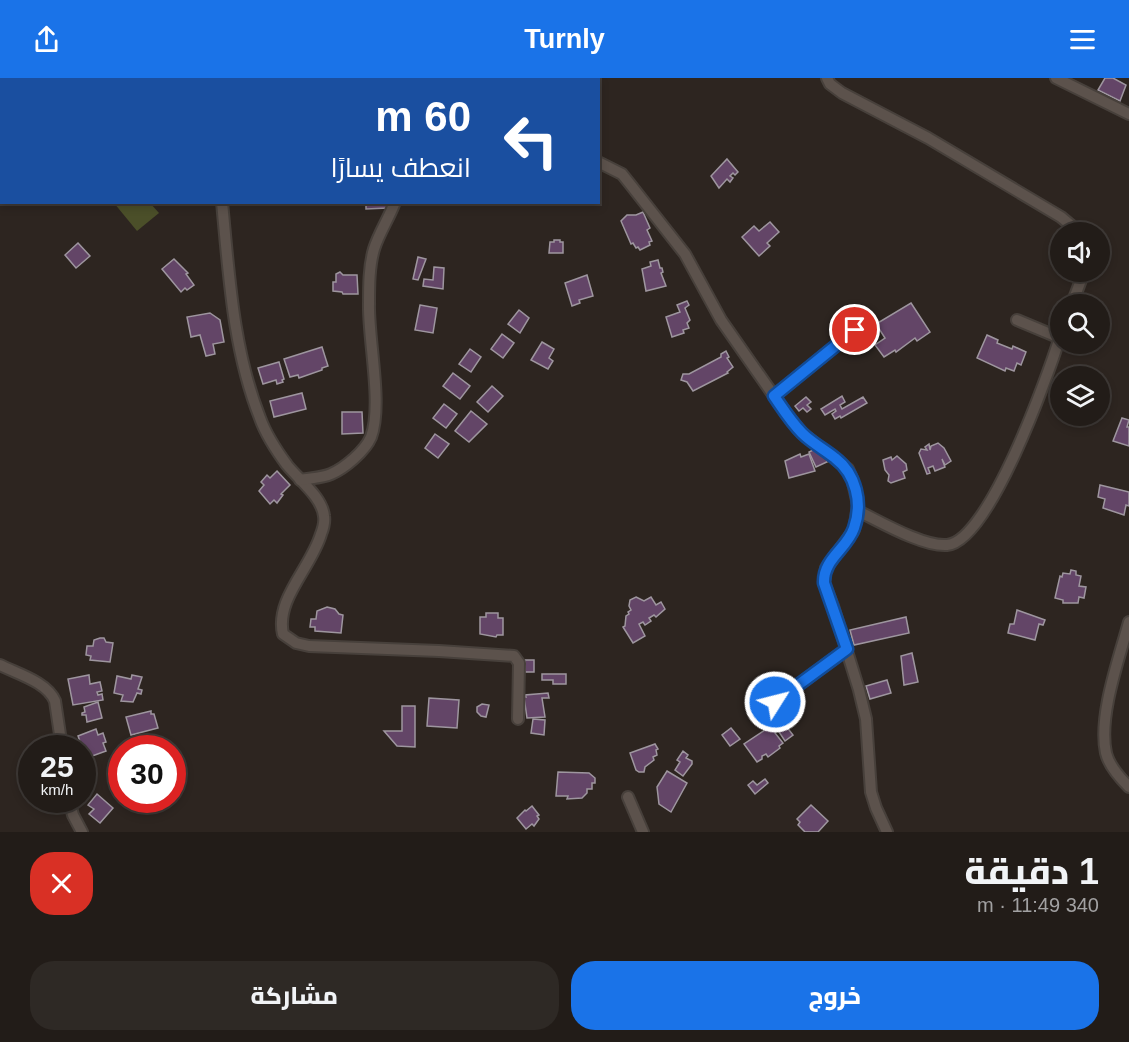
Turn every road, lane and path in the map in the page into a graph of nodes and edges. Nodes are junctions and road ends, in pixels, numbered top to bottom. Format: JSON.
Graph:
{"nodes":[{"id":1,"x":827,"y":78,"type":"edge"},
{"id":2,"x":1056,"y":78,"type":"edge"},
{"id":3,"x":1129,"y":114,"type":"edge"},
{"id":4,"x":600,"y":163,"type":"edge"},
{"id":5,"x":222,"y":204,"type":"edge"},
{"id":6,"x":394,"y":204,"type":"edge"},
{"id":7,"x":1066,"y":222,"type":"edge"},
{"id":8,"x":1017,"y":320,"type":"dead end"},
{"id":9,"x":855,"y":330,"type":"dead end"},
{"id":10,"x":1050,"y":333,"type":"edge"},
{"id":11,"x":1054,"y":354,"type":"edge"},
{"id":12,"x":774,"y":396,"type":"junction"},
{"id":13,"x":300,"y":480,"type":"junction"},
{"id":14,"x":858,"y":511,"type":"junction"},
{"id":15,"x":1129,"y":622,"type":"edge"},
{"id":16,"x":847,"y":649,"type":"junction"},
{"id":17,"x":0,"y":665,"type":"edge"},
{"id":18,"x":775,"y":702,"type":"dead end"},
{"id":19,"x":518,"y":719,"type":"dead end"},
{"id":20,"x":60,"y":735,"type":"edge"},
{"id":21,"x":1129,"y":787,"type":"edge"},
{"id":22,"x":628,"y":797,"type":"dead end"},
{"id":23,"x":72,"y":813,"type":"edge"},
{"id":24,"x":82,"y":832,"type":"edge"},
{"id":25,"x":643,"y":832,"type":"edge"},
{"id":26,"x":887,"y":832,"type":"edge"}],
"edges":[{"from":1,"to":7,"type":"street"},
{"from":2,"to":3,"type":"street"},
{"from":4,"to":12,"type":"street"},
{"from":5,"to":13,"type":"street"},
{"from":6,"to":13,"type":"street"},
{"from":8,"to":10,"type":"street"},
{"from":9,"to":12,"type":"street"},
{"from":11,"to":14,"type":"street"},
{"from":12,"to":14,"type":"street"},
{"from":13,"to":19,"type":"street"},
{"from":14,"to":16,"type":"street"},
{"from":15,"to":21,"type":"street"},
{"from":16,"to":18,"type":"street"},
{"from":16,"to":26,"type":"street"},
{"from":17,"to":20,"type":"street"},
{"from":22,"to":25,"type":"street"},
{"from":23,"to":24,"type":"street"}]}
